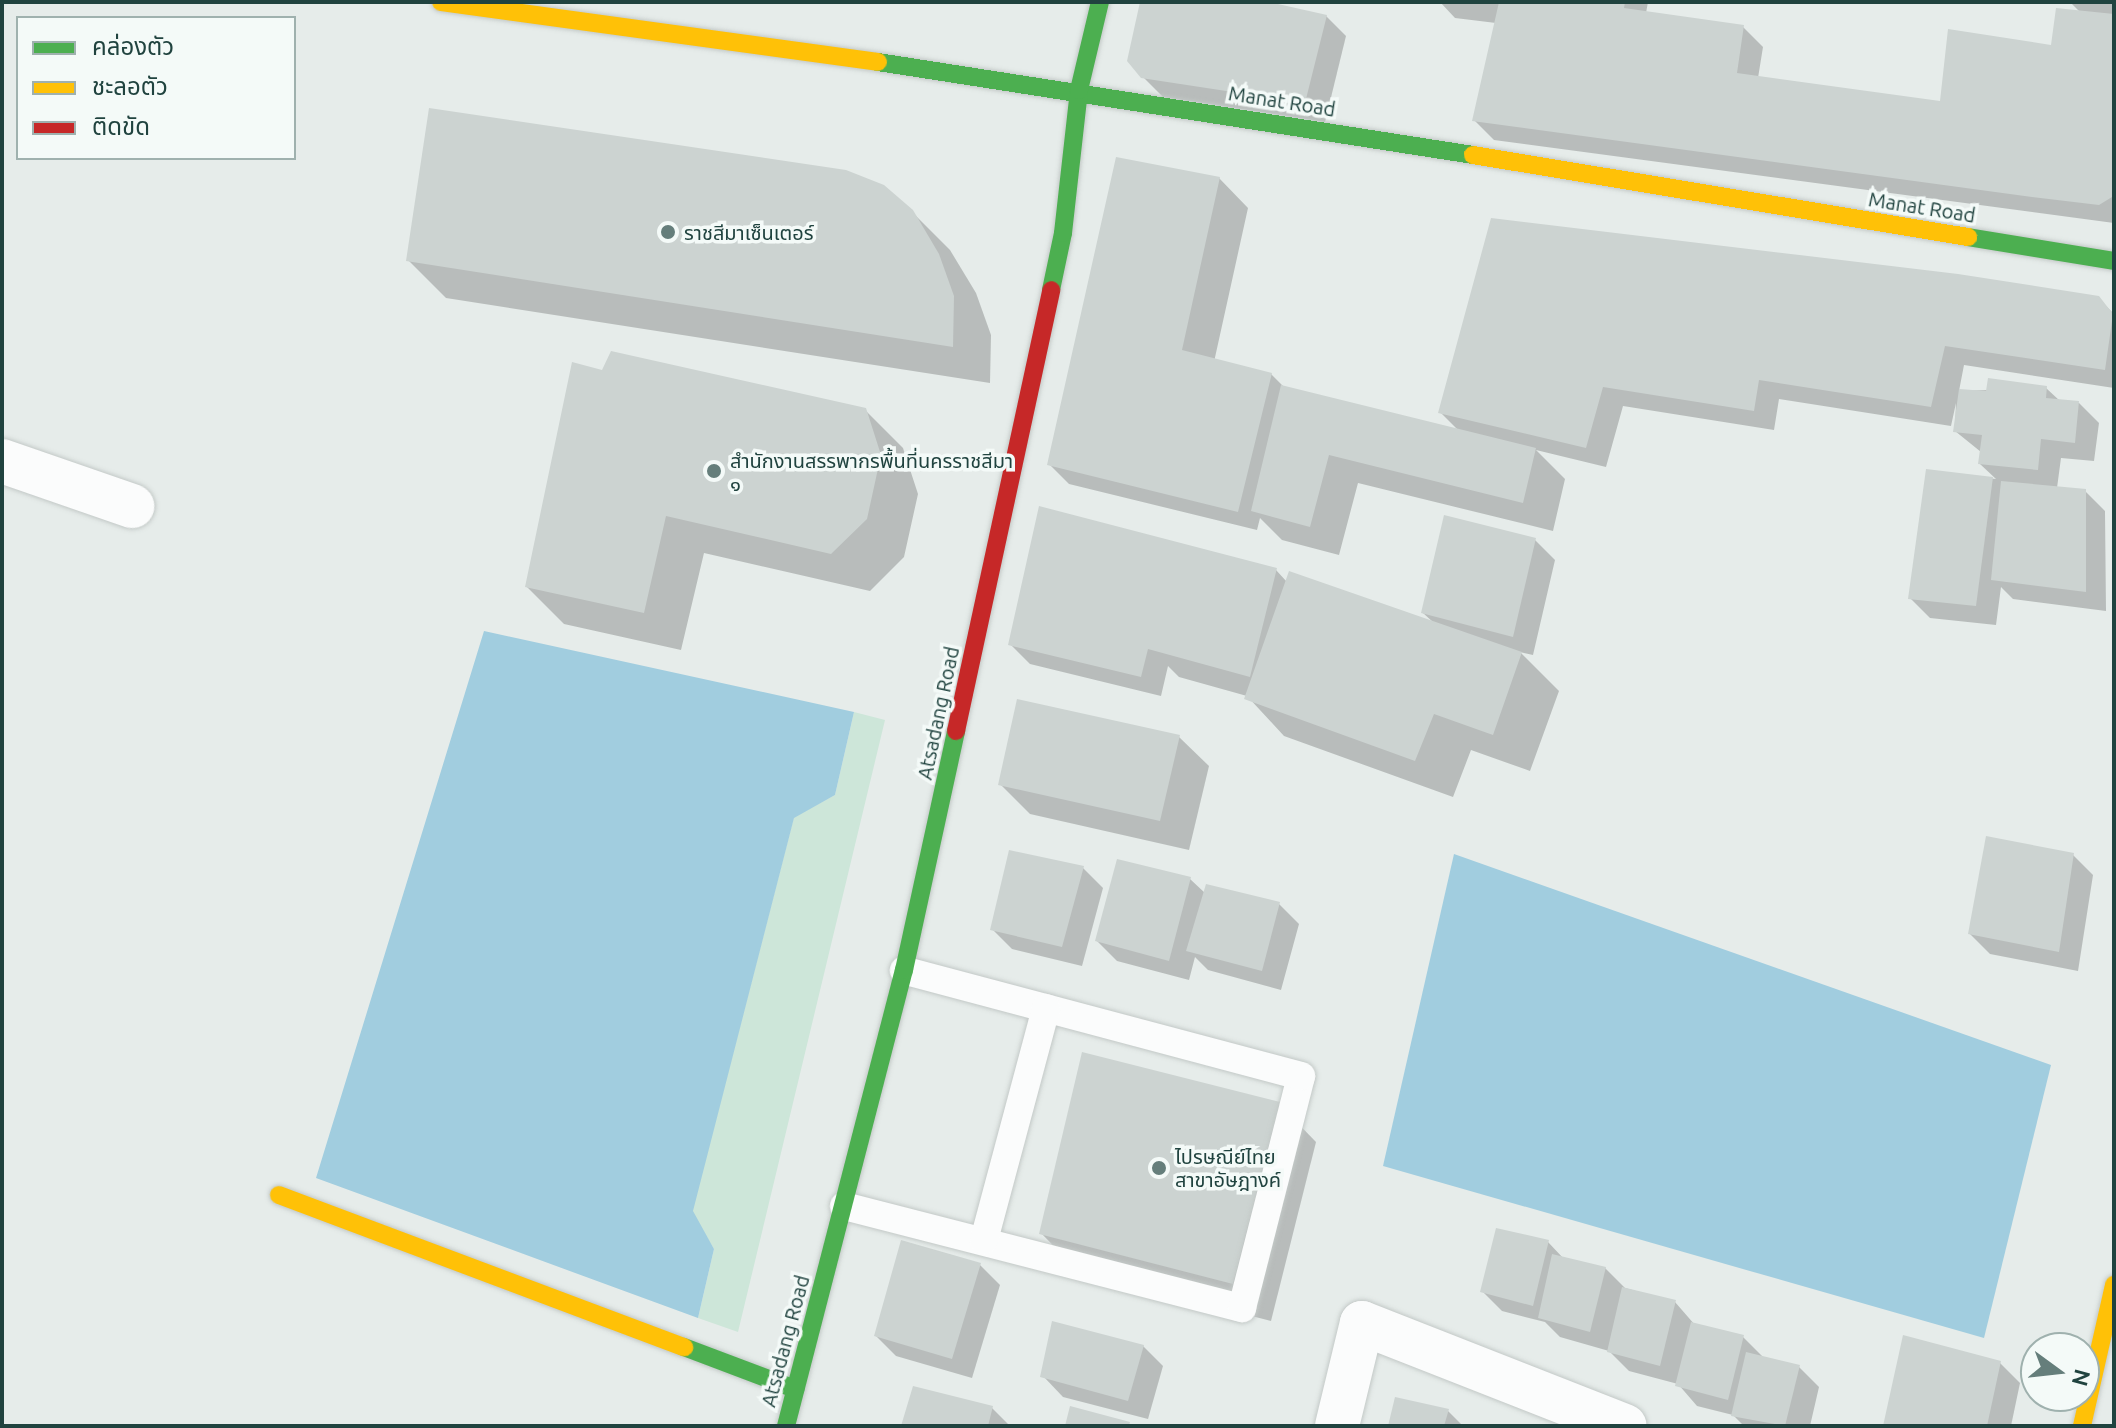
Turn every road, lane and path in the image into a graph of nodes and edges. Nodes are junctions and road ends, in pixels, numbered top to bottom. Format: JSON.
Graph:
{"nodes":[{"id":1,"x":441,"y":2,"type":"edge"},
{"id":2,"x":1100,"y":2,"type":"edge"},
{"id":3,"x":1079,"y":90,"type":"junction"},
{"id":4,"x":2114,"y":261,"type":"edge"},
{"id":5,"x":2,"y":461,"type":"edge"},
{"id":6,"x":132,"y":506,"type":"dead end"},
{"id":7,"x":904,"y":970,"type":"junction"},
{"id":8,"x":1046,"y":1008,"type":"junction"},
{"id":9,"x":279,"y":1195,"type":"dead end"},
{"id":10,"x":844,"y":1206,"type":"junction"},
{"id":11,"x":984,"y":1240,"type":"junction"},
{"id":12,"x":2114,"y":1285,"type":"edge"},
{"id":13,"x":795,"y":1389,"type":"junction"},
{"id":14,"x":786,"y":1426,"type":"edge"},
{"id":15,"x":1337,"y":1426,"type":"edge"},
{"id":16,"x":1625,"y":1426,"type":"edge"},
{"id":17,"x":2082,"y":1426,"type":"edge"}],
"edges":[{"from":1,"to":3,"type":"street","name":"Manat Road"},
{"from":2,"to":3,"type":"street","name":"Atsadang Road"},
{"from":3,"to":4,"type":"street","name":"Manat Road"},
{"from":3,"to":7,"type":"street","name":"Atsadang Road"},
{"from":5,"to":6,"type":"street"},
{"from":7,"to":8,"type":"lane"},
{"from":7,"to":10,"type":"street","name":"Atsadang Road"},
{"from":8,"to":11,"type":"lane"},
{"from":8,"to":11,"type":"lane"},
{"from":9,"to":13,"type":"street"},
{"from":10,"to":11,"type":"lane"},
{"from":10,"to":13,"type":"street","name":"Atsadang Road"},
{"from":12,"to":17,"type":"street"},
{"from":13,"to":14,"type":"street","name":"Atsadang Road"},
{"from":15,"to":16,"type":"street"}]}
